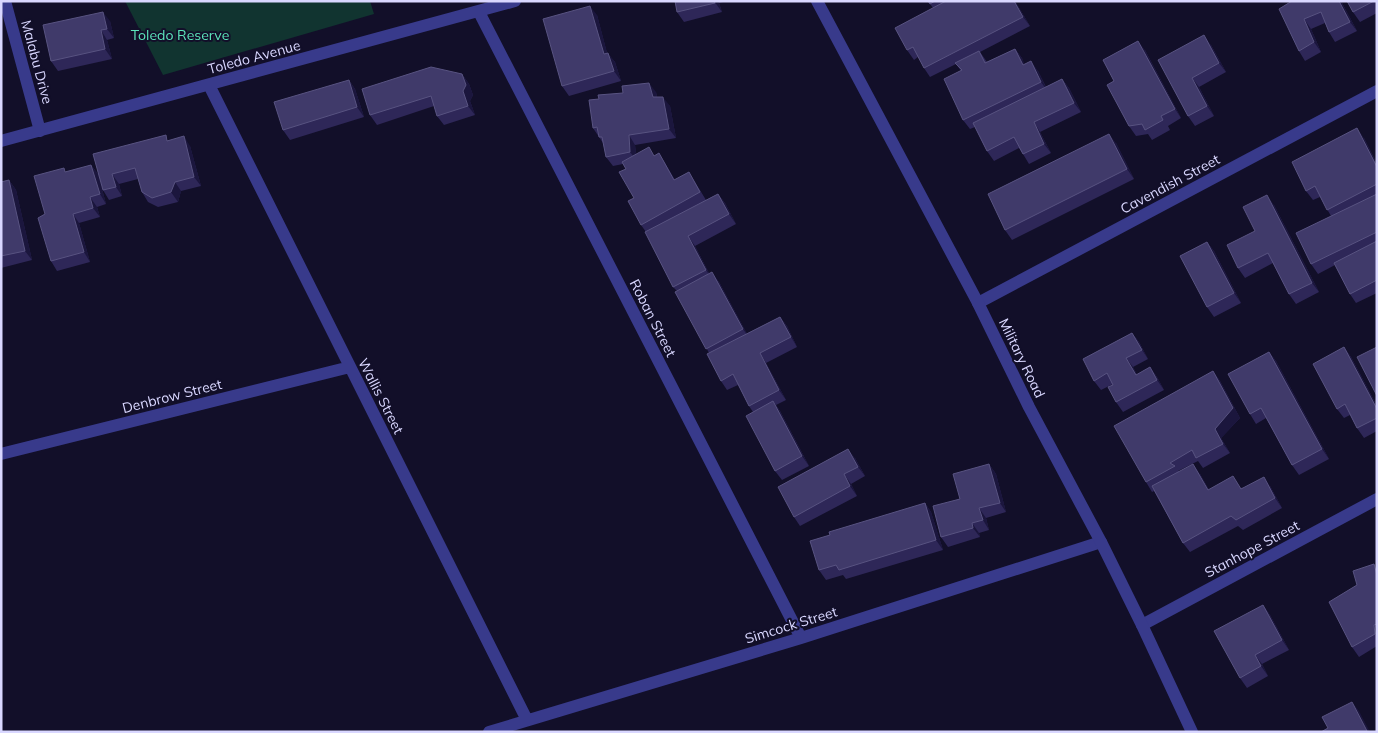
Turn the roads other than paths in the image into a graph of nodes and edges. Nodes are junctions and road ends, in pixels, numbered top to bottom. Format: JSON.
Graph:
{"nodes":[{"id":1,"x":5,"y":1,"type":"edge"},
{"id":2,"x":515,"y":1,"type":"edge"},
{"id":3,"x":817,"y":1,"type":"edge"},
{"id":4,"x":478,"y":12,"type":"junction"},
{"id":5,"x":209,"y":85,"type":"junction"},
{"id":6,"x":1377,"y":91,"type":"edge"},
{"id":7,"x":40,"y":130,"type":"junction"},
{"id":8,"x":1,"y":142,"type":"edge"},
{"id":9,"x":978,"y":303,"type":"junction"},
{"id":10,"x":350,"y":367,"type":"junction"},
{"id":11,"x":1,"y":454,"type":"edge"},
{"id":12,"x":1377,"y":499,"type":"edge"},
{"id":13,"x":1100,"y":542,"type":"junction"},
{"id":14,"x":1142,"y":625,"type":"junction"},
{"id":15,"x":801,"y":638,"type":"junction"},
{"id":16,"x":527,"y":720,"type":"junction"},
{"id":17,"x":489,"y":732,"type":"edge"},
{"id":18,"x":1192,"y":732,"type":"edge"}],
"edges":[{"from":1,"to":7,"type":"street","name":"Malabu Drive"},
{"from":2,"to":4,"type":"street","name":"Toledo Avenue"},
{"from":3,"to":9,"type":"street","name":"Military Road"},
{"from":4,"to":5,"type":"street","name":"Toledo Avenue"},
{"from":4,"to":15,"type":"street","name":"Roban Street"},
{"from":5,"to":7,"type":"street","name":"Toledo Avenue"},
{"from":5,"to":10,"type":"street","name":"Wallis Street"},
{"from":6,"to":9,"type":"street","name":"Cavendish Street"},
{"from":7,"to":8,"type":"street","name":"Toledo Avenue"},
{"from":9,"to":13,"type":"street","name":"Military Road"},
{"from":10,"to":11,"type":"street","name":"Denbrow Street"},
{"from":10,"to":16,"type":"street","name":"Wallis Street"},
{"from":12,"to":14,"type":"street","name":"Stanhope Street"},
{"from":13,"to":14,"type":"street","name":"Military Road"},
{"from":13,"to":15,"type":"street","name":"Simcock Street"},
{"from":14,"to":18,"type":"street","name":"Military Road"},
{"from":15,"to":16,"type":"street","name":"Simcock Street"},
{"from":16,"to":17,"type":"street","name":"Simcock Street"}]}
